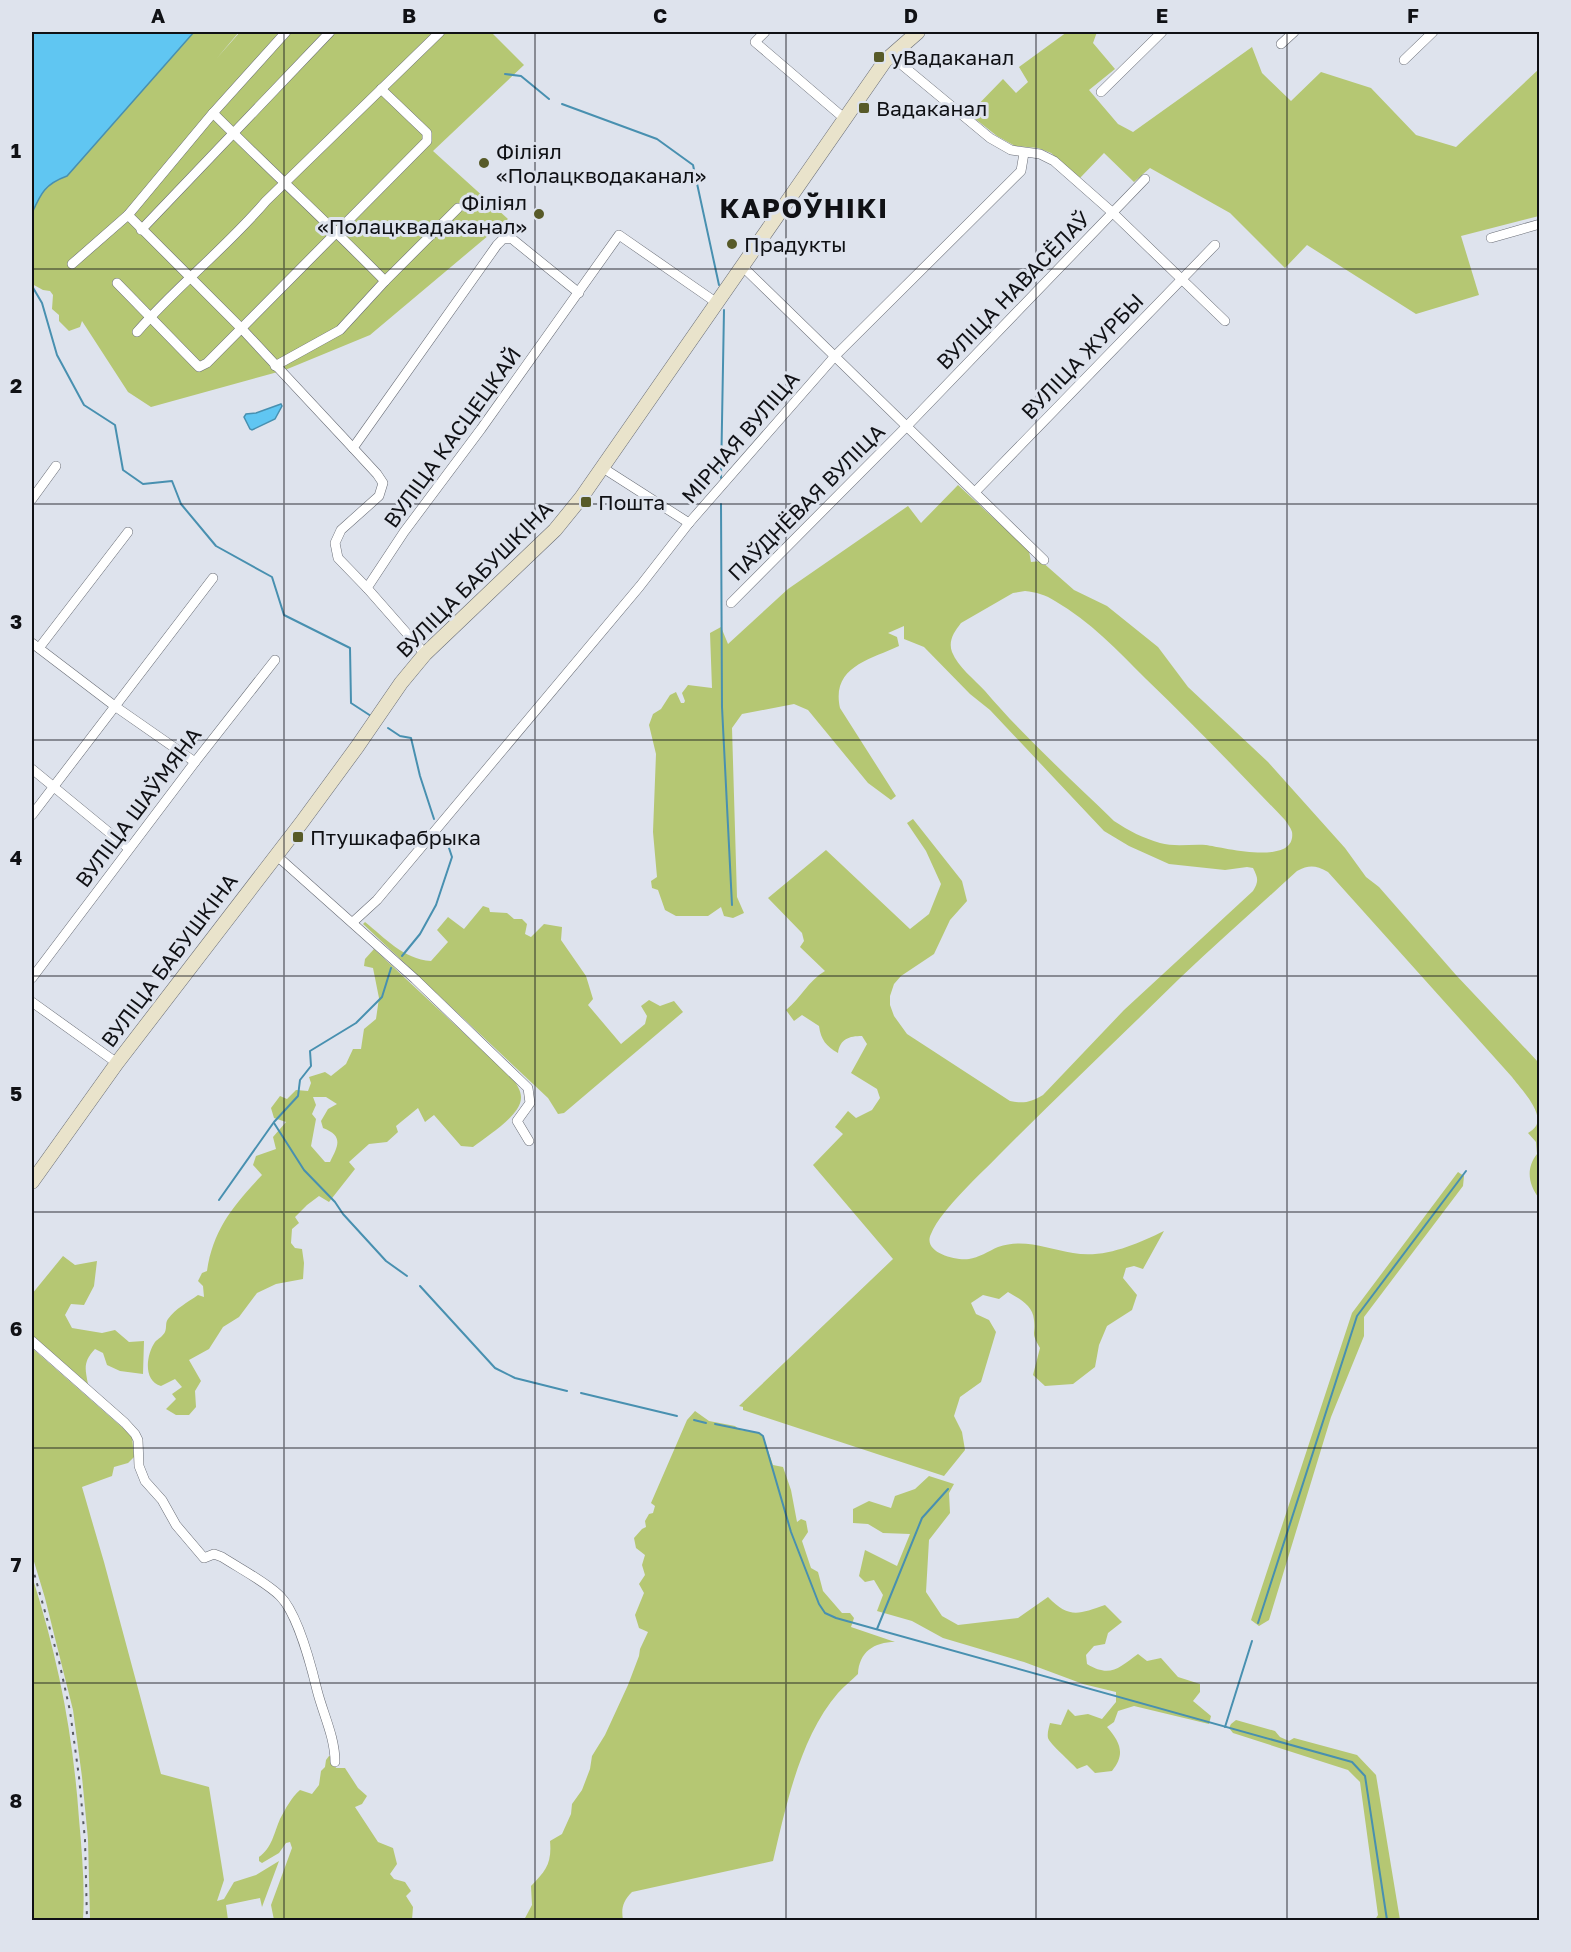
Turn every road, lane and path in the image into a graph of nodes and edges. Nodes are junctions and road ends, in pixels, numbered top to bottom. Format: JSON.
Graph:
{"nodes":[{"id":1,"x":286,"y":32,"type":"edge"},
{"id":2,"x":330,"y":32,"type":"edge"},
{"id":3,"x":440,"y":32,"type":"edge"},
{"id":4,"x":765,"y":32,"type":"edge"},
{"id":5,"x":918,"y":32,"type":"edge"},
{"id":6,"x":1162,"y":32,"type":"edge"},
{"id":7,"x":1294,"y":32,"type":"edge"},
{"id":8,"x":1433,"y":32,"type":"edge"},
{"id":9,"x":1281,"y":44,"type":"dead end"},
{"id":10,"x":890,"y":55,"type":"junction"},
{"id":11,"x":1404,"y":60,"type":"dead end"},
{"id":12,"x":381,"y":89,"type":"junction"},
{"id":13,"x":1101,"y":92,"type":"dead end"},
{"id":14,"x":213,"y":113,"type":"junction"},
{"id":15,"x":845,"y":119,"type":"junction"},
{"id":16,"x":234,"y":134,"type":"junction"},
{"id":17,"x":1024,"y":153,"type":"junction"},
{"id":18,"x":1145,"y":179,"type":"dead end"},
{"id":19,"x":284,"y":184,"type":"junction"},
{"id":20,"x":458,"y":208,"type":"dead end"},
{"id":21,"x":1113,"y":213,"type":"junction"},
{"id":22,"x":128,"y":215,"type":"junction"},
{"id":23,"x":1539,"y":224,"type":"edge"},
{"id":24,"x":141,"y":231,"type":"junction"},
{"id":25,"x":337,"y":232,"type":"junction"},
{"id":26,"x":1491,"y":238,"type":"dead end"},
{"id":27,"x":1215,"y":245,"type":"dead end"},
{"id":28,"x":72,"y":264,"type":"dead end"},
{"id":29,"x":743,"y":267,"type":"junction"},
{"id":30,"x":191,"y":278,"type":"junction"},
{"id":31,"x":1181,"y":279,"type":"junction"},
{"id":32,"x":385,"y":281,"type":"junction"},
{"id":33,"x":117,"y":283,"type":"dead end"},
{"id":34,"x":579,"y":293,"type":"junction"},
{"id":35,"x":717,"y":303,"type":"junction"},
{"id":36,"x":149,"y":317,"type":"junction"},
{"id":37,"x":1226,"y":321,"type":"dead end"},
{"id":38,"x":242,"y":329,"type":"junction"},
{"id":39,"x":137,"y":332,"type":"dead end"},
{"id":40,"x":835,"y":356,"type":"junction"},
{"id":41,"x":275,"y":366,"type":"junction"},
{"id":42,"x":907,"y":426,"type":"junction"},
{"id":43,"x":353,"y":448,"type":"junction"},
{"id":44,"x":56,"y":466,"type":"dead end"},
{"id":45,"x":603,"y":468,"type":"junction"},
{"id":46,"x":976,"y":491,"type":"junction"},
{"id":47,"x":32,"y":500,"type":"edge"},
{"id":48,"x":688,"y":523,"type":"junction"},
{"id":49,"x":129,"y":532,"type":"dead end"},
{"id":50,"x":1044,"y":560,"type":"dead end"},
{"id":51,"x":213,"y":578,"type":"dead end"},
{"id":52,"x":367,"y":588,"type":"junction"},
{"id":53,"x":731,"y":603,"type":"dead end"},
{"id":54,"x":35,"y":645,"type":"edge"},
{"id":55,"x":425,"y":654,"type":"junction"},
{"id":56,"x":275,"y":660,"type":"dead end"},
{"id":57,"x":116,"y":706,"type":"junction"},
{"id":58,"x":195,"y":762,"type":"junction"},
{"id":59,"x":32,"y":769,"type":"edge"},
{"id":60,"x":55,"y":786,"type":"junction"},
{"id":61,"x":32,"y":815,"type":"edge"},
{"id":62,"x":129,"y":848,"type":"junction"},
{"id":63,"x":276,"y":855,"type":"junction"},
{"id":64,"x":353,"y":922,"type":"junction"},
{"id":65,"x":32,"y":978,"type":"edge"},
{"id":66,"x":32,"y":1002,"type":"edge"},
{"id":67,"x":117,"y":1063,"type":"junction"},
{"id":68,"x":529,"y":1141,"type":"dead end"},
{"id":69,"x":32,"y":1182,"type":"edge"},
{"id":70,"x":32,"y":1341,"type":"edge"},
{"id":71,"x":335,"y":1762,"type":"dead end"}],
"edges":[{"from":1,"to":14,"type":"street"},
{"from":2,"to":16,"type":"street"},
{"from":3,"to":12,"type":"street"},
{"from":4,"to":15,"type":"street"},
{"from":5,"to":10,"type":"street","name":"ВУЛІЦА БАБУШКІНА"},
{"from":6,"to":13,"type":"street"},
{"from":7,"to":9,"type":"street"},
{"from":8,"to":11,"type":"street"},
{"from":10,"to":15,"type":"street","name":"ВУЛІЦА БАБУШКІНА"},
{"from":10,"to":17,"type":"street"},
{"from":12,"to":19,"type":"street"},
{"from":12,"to":25,"type":"street"},
{"from":14,"to":16,"type":"street"},
{"from":14,"to":22,"type":"street"},
{"from":15,"to":29,"type":"street","name":"ВУЛІЦА БАБУШКІНА"},
{"from":16,"to":19,"type":"street"},
{"from":16,"to":24,"type":"street"},
{"from":17,"to":21,"type":"street"},
{"from":17,"to":40,"type":"street","name":"МІРНАЯ ВУЛІЦА"},
{"from":18,"to":21,"type":"street","name":"ВУЛІЦА НАВАСЁЛАЎ"},
{"from":19,"to":25,"type":"street"},
{"from":19,"to":30,"type":"street"},
{"from":20,"to":32,"type":"street"},
{"from":21,"to":31,"type":"street"},
{"from":21,"to":42,"type":"street","name":"ВУЛІЦА НАВАСЁЛАЎ"},
{"from":22,"to":24,"type":"street"},
{"from":22,"to":28,"type":"street"},
{"from":23,"to":26,"type":"street"},
{"from":24,"to":30,"type":"street"},
{"from":25,"to":32,"type":"street"},
{"from":25,"to":38,"type":"street"},
{"from":27,"to":31,"type":"street","name":"ВУЛІЦА ЖУРБЫ"},
{"from":29,"to":35,"type":"street","name":"ВУЛІЦА БАБУШКІНА"},
{"from":29,"to":40,"type":"street"},
{"from":30,"to":36,"type":"street"},
{"from":30,"to":38,"type":"street"},
{"from":31,"to":37,"type":"street"},
{"from":31,"to":46,"type":"street","name":"ВУЛІЦА ЖУРБЫ"},
{"from":32,"to":41,"type":"street"},
{"from":33,"to":36,"type":"street"},
{"from":34,"to":35,"type":"street","name":"ВУЛІЦА КАСЦЕЦКАЙ"},
{"from":34,"to":43,"type":"street"},
{"from":34,"to":52,"type":"street","name":"ВУЛІЦА КАСЦЕЦКАЙ"},
{"from":35,"to":45,"type":"street","name":"ВУЛІЦА БАБУШКІНА"},
{"from":36,"to":38,"type":"street"},
{"from":36,"to":39,"type":"street"},
{"from":38,"to":41,"type":"street"},
{"from":40,"to":42,"type":"street"},
{"from":40,"to":48,"type":"street","name":"МІРНАЯ ВУЛІЦА"},
{"from":41,"to":43,"type":"street"},
{"from":42,"to":46,"type":"street"},
{"from":42,"to":53,"type":"street","name":"ПАЎДНЁВАЯ ВУЛІЦА"},
{"from":43,"to":52,"type":"street"},
{"from":44,"to":47,"type":"street"},
{"from":45,"to":48,"type":"street"},
{"from":45,"to":55,"type":"street","name":"ВУЛІЦА БАБУШКІНА"},
{"from":46,"to":50,"type":"street"},
{"from":48,"to":64,"type":"street","name":"МІРНАЯ ВУЛІЦА"},
{"from":49,"to":54,"type":"street"},
{"from":51,"to":57,"type":"street"},
{"from":52,"to":55,"type":"street"},
{"from":54,"to":57,"type":"street"},
{"from":55,"to":63,"type":"street","name":"ВУЛІЦА БАБУШКІНА"},
{"from":56,"to":58,"type":"street","name":"ВУЛІЦА ШАЎМЯНА"},
{"from":57,"to":58,"type":"street"},
{"from":57,"to":60,"type":"street"},
{"from":58,"to":62,"type":"street","name":"ВУЛІЦА ШАЎМЯНА"},
{"from":59,"to":60,"type":"street"},
{"from":60,"to":61,"type":"street"},
{"from":60,"to":62,"type":"street"},
{"from":62,"to":65,"type":"street","name":"ВУЛІЦА ШАЎМЯНА"},
{"from":63,"to":64,"type":"street"},
{"from":63,"to":67,"type":"street","name":"ВУЛІЦА БАБУШКІНА"},
{"from":64,"to":68,"type":"street"},
{"from":66,"to":67,"type":"street"},
{"from":67,"to":69,"type":"street","name":"ВУЛІЦА БАБУШКІНА"},
{"from":70,"to":71,"type":"street"}]}
